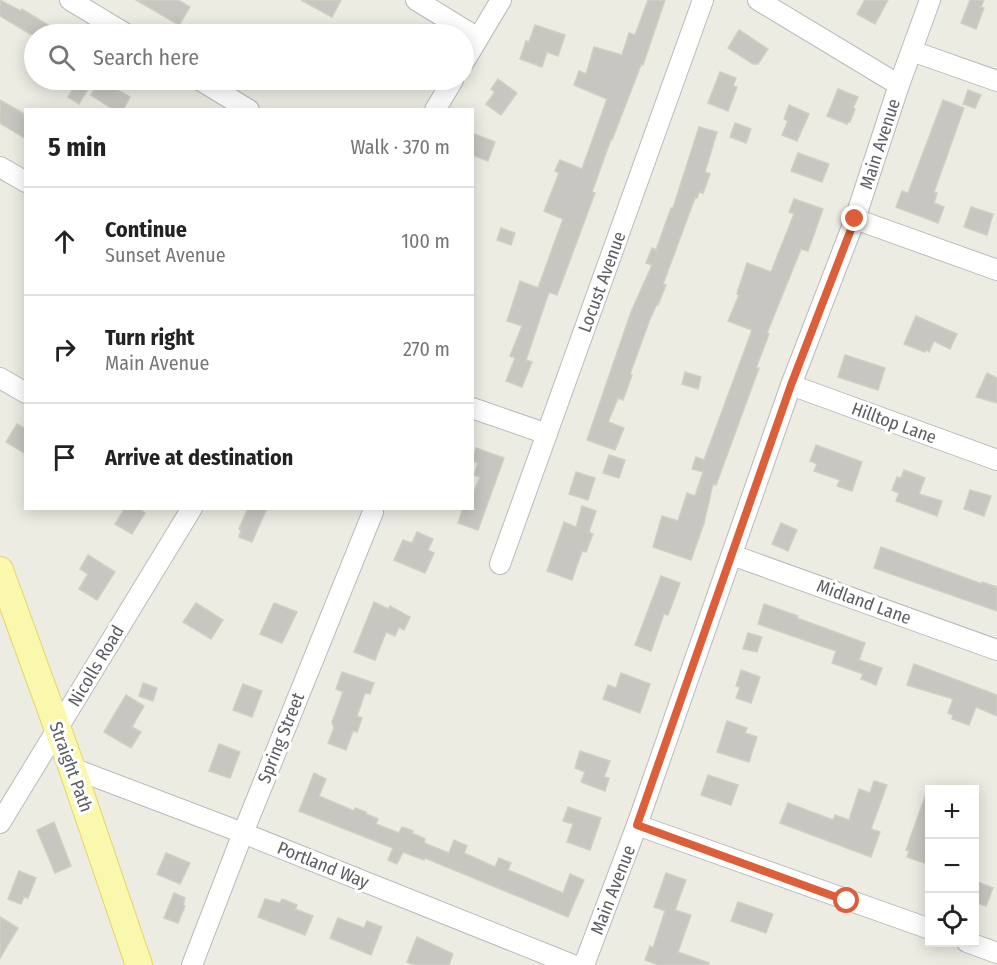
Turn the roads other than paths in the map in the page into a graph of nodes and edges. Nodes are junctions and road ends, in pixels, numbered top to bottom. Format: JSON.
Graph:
{"nodes":[{"id":1,"x":70,"y":0,"type":"edge"},
{"id":2,"x":416,"y":0,"type":"edge"},
{"id":3,"x":501,"y":0,"type":"edge"},
{"id":4,"x":703,"y":0,"type":"edge"},
{"id":5,"x":758,"y":0,"type":"edge"},
{"id":6,"x":930,"y":0,"type":"edge"},
{"id":7,"x":110,"y":24,"type":"edge"},
{"id":8,"x":455,"y":24,"type":"edge"},
{"id":9,"x":474,"y":36,"type":"edge"},
{"id":10,"x":478,"y":38,"type":"junction"},
{"id":11,"x":474,"y":45,"type":"edge"},
{"id":12,"x":912,"y":51,"type":"junction"},
{"id":13,"x":997,"y":81,"type":"edge"},
{"id":14,"x":899,"y":86,"type":"junction"},
{"id":15,"x":216,"y":90,"type":"edge"},
{"id":16,"x":447,"y":90,"type":"edge"},
{"id":17,"x":246,"y":108,"type":"edge"},
{"id":18,"x":436,"y":108,"type":"edge"},
{"id":19,"x":0,"y":167,"type":"edge"},
{"id":20,"x":24,"y":181,"type":"edge"},
{"id":21,"x":855,"y":219,"type":"junction"},
{"id":22,"x":997,"y":270,"type":"edge"},
{"id":23,"x":0,"y":378,"type":"edge"},
{"id":24,"x":791,"y":385,"type":"junction"},
{"id":25,"x":24,"y":392,"type":"edge"},
{"id":26,"x":474,"y":409,"type":"edge"},
{"id":27,"x":547,"y":434,"type":"junction"},
{"id":28,"x":997,"y":460,"type":"edge"},
{"id":29,"x":191,"y":510,"type":"edge"},
{"id":30,"x":373,"y":512,"type":"dead end"},
{"id":31,"x":732,"y":555,"type":"junction"},
{"id":32,"x":500,"y":564,"type":"dead end"},
{"id":33,"x":2,"y":580,"type":"edge"},
{"id":34,"x":997,"y":650,"type":"edge"},
{"id":35,"x":57,"y":730,"type":"junction"},
{"id":36,"x":72,"y":768,"type":"junction"},
{"id":37,"x":6,"y":797,"type":"edge"},
{"id":38,"x":0,"y":823,"type":"edge"},
{"id":39,"x":637,"y":825,"type":"junction"},
{"id":40,"x":243,"y":833,"type":"junction"},
{"id":41,"x":925,"y":928,"type":"edge"},
{"id":42,"x":979,"y":946,"type":"edge"},
{"id":43,"x":997,"y":953,"type":"edge"},
{"id":44,"x":139,"y":965,"type":"edge"},
{"id":45,"x":192,"y":965,"type":"edge"},
{"id":46,"x":573,"y":965,"type":"edge"},
{"id":47,"x":584,"y":965,"type":"edge"}],
"edges":[{"from":1,"to":7,"type":"street"},
{"from":2,"to":8,"type":"street"},
{"from":3,"to":10,"type":"street"},
{"from":4,"to":27,"type":"street","name":"Locust Avenue"},
{"from":5,"to":14,"type":"street"},
{"from":6,"to":12,"type":"street","name":"Main Avenue"},
{"from":9,"to":10,"type":"street"},
{"from":10,"to":11,"type":"street"},
{"from":12,"to":13,"type":"street"},
{"from":12,"to":14,"type":"street","name":"Main Avenue"},
{"from":14,"to":21,"type":"street","name":"Main Avenue"},
{"from":15,"to":17,"type":"street"},
{"from":16,"to":18,"type":"street"},
{"from":19,"to":20,"type":"street"},
{"from":21,"to":22,"type":"street"},
{"from":21,"to":24,"type":"street","name":"Main Avenue"},
{"from":23,"to":25,"type":"street"},
{"from":24,"to":28,"type":"street","name":"Hilltop Lane"},
{"from":24,"to":31,"type":"street","name":"Main Avenue"},
{"from":26,"to":27,"type":"street"},
{"from":27,"to":32,"type":"street","name":"Locust Avenue"},
{"from":29,"to":35,"type":"street","name":"Nicolls Road"},
{"from":30,"to":40,"type":"street","name":"Spring Street"},
{"from":31,"to":34,"type":"street","name":"Midland Lane"},
{"from":31,"to":39,"type":"street","name":"Main Avenue"},
{"from":33,"to":35,"type":"main road","name":"Straight Path"},
{"from":35,"to":36,"type":"main road","name":"Straight Path"},
{"from":35,"to":37,"type":"street","name":"Nicolls Road"},
{"from":36,"to":40,"type":"street","name":"Portland Way"},
{"from":36,"to":44,"type":"main road","name":"Straight Path"},
{"from":37,"to":38,"type":"street","name":"Nicolls Road"},
{"from":39,"to":41,"type":"street"},
{"from":39,"to":47,"type":"street","name":"Main Avenue"},
{"from":40,"to":45,"type":"street","name":"Spring Street"},
{"from":40,"to":46,"type":"street","name":"Portland Way"},
{"from":42,"to":43,"type":"street"}]}
